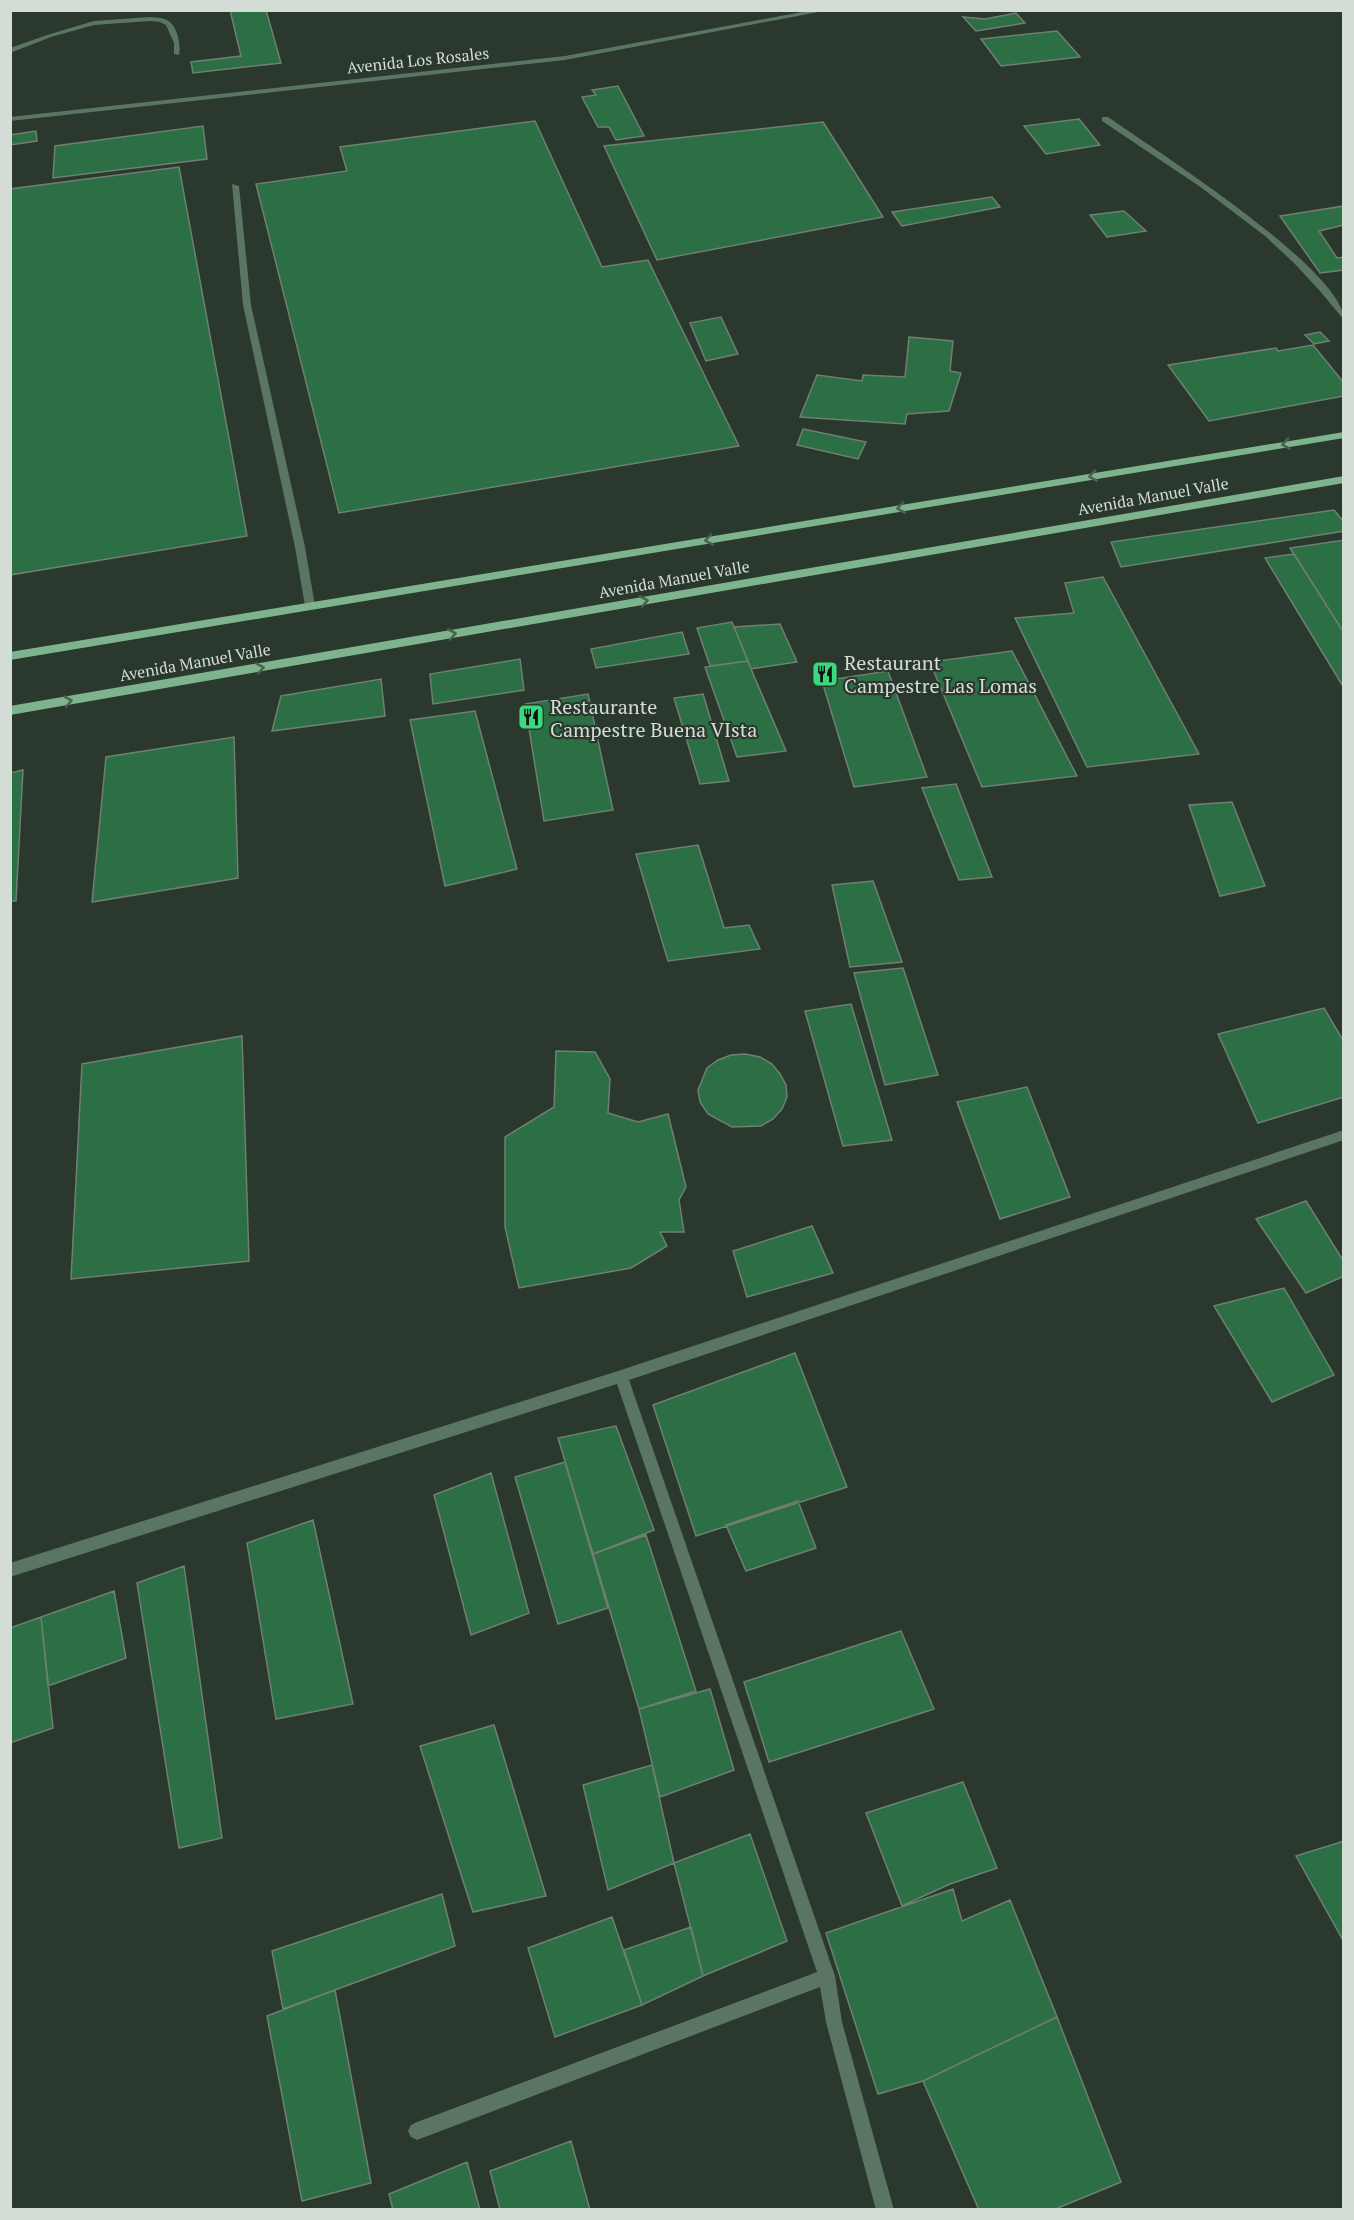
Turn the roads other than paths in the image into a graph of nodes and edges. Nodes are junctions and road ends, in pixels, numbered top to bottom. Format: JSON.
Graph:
{"nodes":[{"id":1,"x":826,"y":10,"type":"edge"},
{"id":2,"x":10,"y":51,"type":"edge"},
{"id":3,"x":177,"y":54,"type":"dead end"},
{"id":4,"x":10,"y":119,"type":"edge"},
{"id":5,"x":1105,"y":119,"type":"dead end"},
{"id":6,"x":235,"y":186,"type":"dead end"},
{"id":7,"x":1344,"y":318,"type":"edge"},
{"id":8,"x":1344,"y":435,"type":"edge"},
{"id":9,"x":1344,"y":479,"type":"edge"},
{"id":10,"x":310,"y":606,"type":"junction"},
{"id":11,"x":10,"y":656,"type":"edge"},
{"id":12,"x":10,"y":711,"type":"edge"},
{"id":13,"x":1344,"y":1136,"type":"edge"},
{"id":14,"x":621,"y":1376,"type":"junction"},
{"id":15,"x":10,"y":1570,"type":"edge"},
{"id":16,"x":827,"y":1976,"type":"junction"},
{"id":17,"x":417,"y":2131,"type":"dead end"},
{"id":18,"x":885,"y":2210,"type":"edge"}],
"edges":[{"from":1,"to":4,"type":"street","name":"Avenida Los Rosales"},
{"from":2,"to":3,"type":"street"},
{"from":5,"to":7,"type":"street"},
{"from":6,"to":10,"type":"street"},
{"from":8,"to":10,"type":"main road","name":"Avenida Manuel Valle","one_way":true},
{"from":12,"to":9,"type":"main road","name":"Avenida Manuel Valle","one_way":true},
{"from":10,"to":11,"type":"main road","name":"Avenida Manuel Valle"},
{"from":13,"to":14,"type":"street"},
{"from":14,"to":15,"type":"street"},
{"from":14,"to":16,"type":"street"},
{"from":16,"to":17,"type":"street"},
{"from":16,"to":18,"type":"street"}]}
